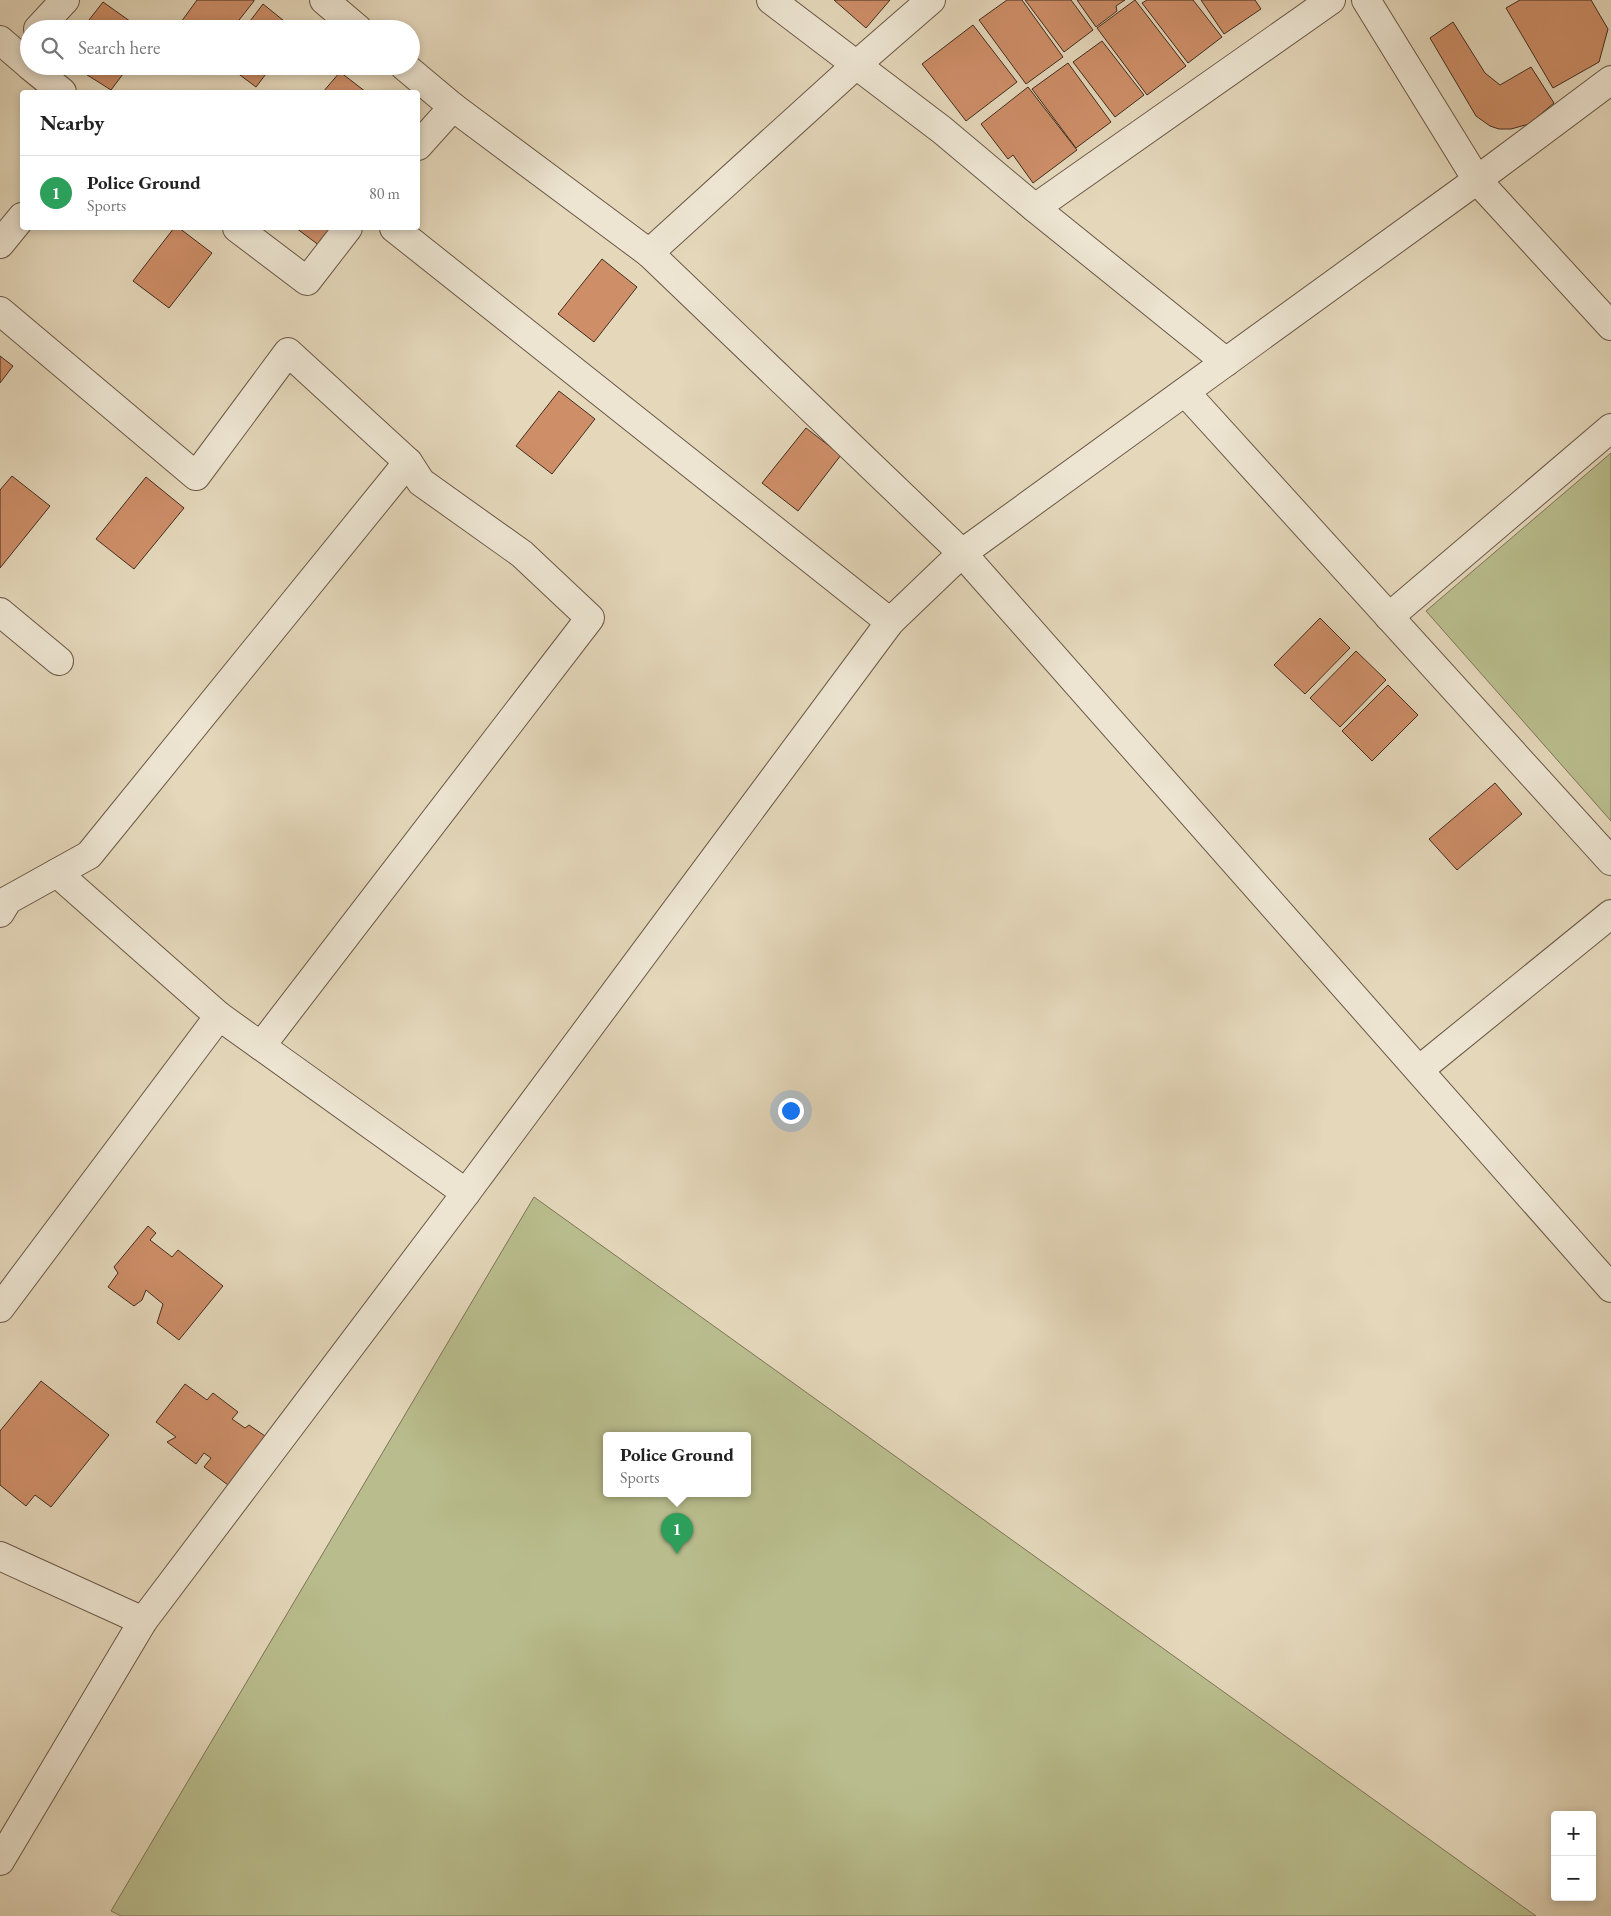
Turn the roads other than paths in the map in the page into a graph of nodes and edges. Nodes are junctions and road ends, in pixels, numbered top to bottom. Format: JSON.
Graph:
{"nodes":[{"id":1,"x":65,"y":0,"type":"edge"},
{"id":2,"x":324,"y":0,"type":"edge"},
{"id":3,"x":771,"y":0,"type":"edge"},
{"id":4,"x":931,"y":0,"type":"edge"},
{"id":5,"x":1332,"y":0,"type":"edge"},
{"id":6,"x":1366,"y":0,"type":"edge"},
{"id":7,"x":46,"y":20,"type":"edge"},
{"id":8,"x":347,"y":20,"type":"edge"},
{"id":9,"x":855,"y":66,"type":"junction"},
{"id":10,"x":44,"y":75,"type":"edge"},
{"id":11,"x":415,"y":75,"type":"edge"},
{"id":12,"x":1611,"y":80,"type":"edge"},
{"id":13,"x":60,"y":90,"type":"edge"},
{"id":14,"x":453,"y":107,"type":"junction"},
{"id":15,"x":420,"y":144,"type":"edge"},
{"id":16,"x":1477,"y":180,"type":"junction"},
{"id":17,"x":1034,"y":208,"type":"junction"},
{"id":18,"x":20,"y":219,"type":"edge"},
{"id":19,"x":241,"y":230,"type":"edge"},
{"id":20,"x":346,"y":230,"type":"edge"},
{"id":21,"x":397,"y":230,"type":"edge"},
{"id":22,"x":0,"y":244,"type":"edge"},
{"id":23,"x":650,"y":253,"type":"junction"},
{"id":24,"x":0,"y":311,"type":"edge"},
{"id":25,"x":1611,"y":326,"type":"edge"},
{"id":26,"x":1226,"y":362,"type":"junction"},
{"id":27,"x":1185,"y":392,"type":"junction"},
{"id":28,"x":1611,"y":428,"type":"edge"},
{"id":29,"x":408,"y":462,"type":"junction"},
{"id":30,"x":962,"y":553,"type":"junction"},
{"id":31,"x":0,"y":612,"type":"edge"},
{"id":32,"x":1390,"y":617,"type":"junction"},
{"id":33,"x":890,"y":622,"type":"junction"},
{"id":34,"x":59,"y":661,"type":"dead end"},
{"id":35,"x":1611,"y":861,"type":"edge"},
{"id":36,"x":57,"y":873,"type":"junction"},
{"id":37,"x":3,"y":902,"type":"edge"},
{"id":38,"x":1611,"y":914,"type":"edge"},
{"id":39,"x":219,"y":1016,"type":"junction"},
{"id":40,"x":261,"y":1046,"type":"junction"},
{"id":41,"x":1419,"y":1070,"type":"junction"},
{"id":42,"x":466,"y":1193,"type":"junction"},
{"id":43,"x":1611,"y":1288,"type":"edge"},
{"id":44,"x":0,"y":1308,"type":"edge"},
{"id":45,"x":0,"y":1556,"type":"edge"},
{"id":46,"x":143,"y":1621,"type":"junction"},
{"id":47,"x":0,"y":1861,"type":"edge"}],
"edges":[{"from":1,"to":7,"type":"street"},
{"from":2,"to":8,"type":"street"},
{"from":3,"to":9,"type":"street"},
{"from":4,"to":9,"type":"street"},
{"from":5,"to":17,"type":"street"},
{"from":6,"to":16,"type":"street"},
{"from":9,"to":17,"type":"street"},
{"from":9,"to":23,"type":"street"},
{"from":10,"to":13,"type":"street"},
{"from":11,"to":14,"type":"street"},
{"from":12,"to":16,"type":"street"},
{"from":14,"to":15,"type":"street"},
{"from":14,"to":23,"type":"street"},
{"from":16,"to":25,"type":"street"},
{"from":16,"to":26,"type":"street"},
{"from":17,"to":26,"type":"street"},
{"from":18,"to":22,"type":"street"},
{"from":19,"to":20,"type":"street"},
{"from":21,"to":33,"type":"street"},
{"from":23,"to":30,"type":"street"},
{"from":24,"to":29,"type":"street"},
{"from":26,"to":27,"type":"street"},
{"from":27,"to":30,"type":"street"},
{"from":27,"to":32,"type":"street"},
{"from":28,"to":32,"type":"street"},
{"from":29,"to":36,"type":"street"},
{"from":29,"to":40,"type":"street"},
{"from":30,"to":33,"type":"street"},
{"from":30,"to":41,"type":"street"},
{"from":31,"to":34,"type":"street"},
{"from":32,"to":35,"type":"street"},
{"from":33,"to":42,"type":"street"},
{"from":36,"to":37,"type":"street"},
{"from":36,"to":39,"type":"street"},
{"from":38,"to":41,"type":"street"},
{"from":39,"to":40,"type":"street"},
{"from":39,"to":44,"type":"street"},
{"from":40,"to":42,"type":"street"},
{"from":41,"to":43,"type":"street"},
{"from":42,"to":46,"type":"street"},
{"from":45,"to":46,"type":"street"},
{"from":46,"to":47,"type":"street"}]}
